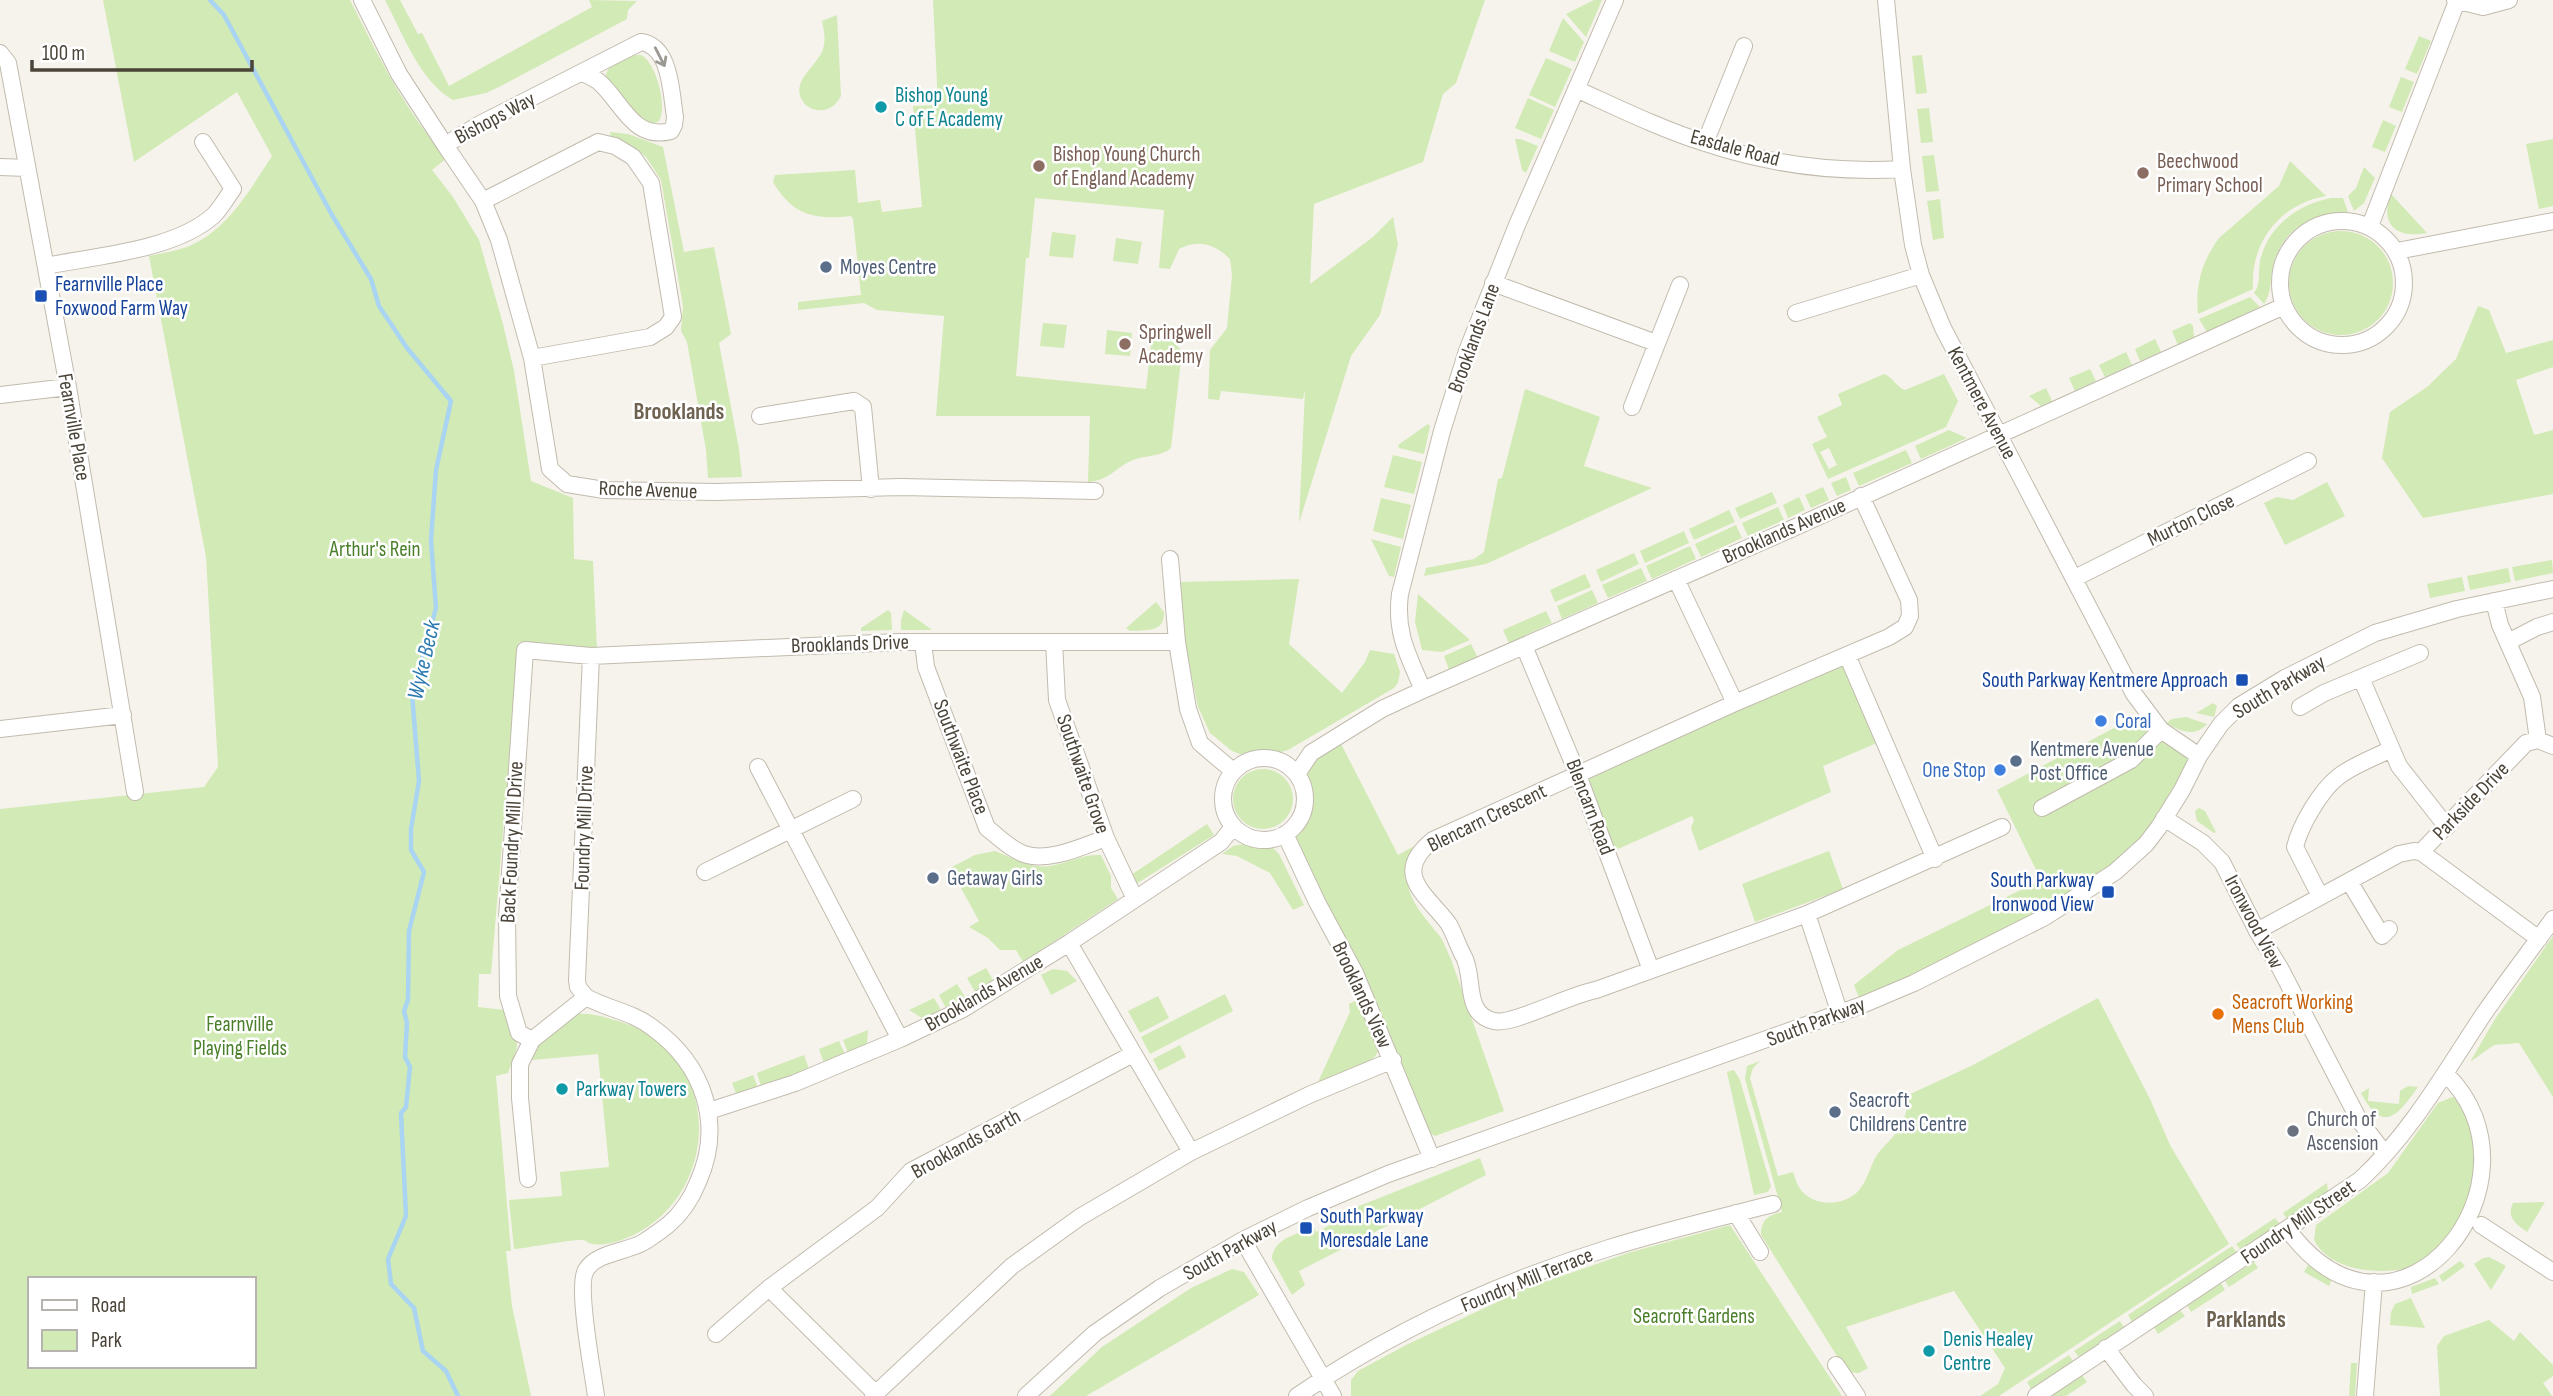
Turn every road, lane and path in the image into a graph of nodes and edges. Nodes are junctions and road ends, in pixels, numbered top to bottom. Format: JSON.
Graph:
{"nodes":[{"id":1,"x":362,"y":0,"type":"edge"},
{"id":2,"x":1615,"y":0,"type":"edge"},
{"id":3,"x":1886,"y":0,"type":"edge"},
{"id":4,"x":2509,"y":0,"type":"edge"},
{"id":5,"x":2456,"y":1,"type":"edge"},
{"id":6,"x":1744,"y":46,"type":"dead end"},
{"id":7,"x":4,"y":58,"type":"edge"},
{"id":8,"x":583,"y":73,"type":"junction"},
{"id":9,"x":1576,"y":89,"type":"junction"},
{"id":10,"x":202,"y":142,"type":"dead end"},
{"id":11,"x":1705,"y":143,"type":"junction"},
{"id":12,"x":445,"y":145,"type":"junction"},
{"id":13,"x":0,"y":167,"type":"edge"},
{"id":14,"x":27,"y":168,"type":"junction"},
{"id":15,"x":1902,"y":169,"type":"junction"},
{"id":16,"x":483,"y":201,"type":"junction"},
{"id":17,"x":2553,"y":220,"type":"edge"},
{"id":18,"x":2370,"y":226,"type":"junction"},
{"id":19,"x":2397,"y":251,"type":"junction"},
{"id":20,"x":46,"y":266,"type":"junction"},
{"id":21,"x":1921,"y":275,"type":"junction"},
{"id":22,"x":1493,"y":283,"type":"junction"},
{"id":23,"x":1680,"y":285,"type":"dead end"},
{"id":24,"x":2284,"y":306,"type":"junction"},
{"id":25,"x":1796,"y":313,"type":"dead end"},
{"id":26,"x":1656,"y":343,"type":"junction"},
{"id":27,"x":532,"y":358,"type":"junction"},
{"id":28,"x":68,"y":387,"type":"junction"},
{"id":29,"x":0,"y":395,"type":"edge"},
{"id":30,"x":1632,"y":407,"type":"dead end"},
{"id":31,"x":760,"y":416,"type":"dead end"},
{"id":32,"x":1999,"y":434,"type":"junction"},
{"id":33,"x":2308,"y":461,"type":"dead end"},
{"id":34,"x":871,"y":489,"type":"junction"},
{"id":35,"x":1095,"y":491,"type":"dead end"},
{"id":36,"x":1861,"y":496,"type":"junction"},
{"id":37,"x":1170,"y":559,"type":"dead end"},
{"id":38,"x":2075,"y":578,"type":"junction"},
{"id":39,"x":1676,"y":579,"type":"junction"},
{"id":40,"x":2553,"y":589,"type":"edge"},
{"id":41,"x":2494,"y":601,"type":"junction"},
{"id":42,"x":2553,"y":622,"type":"edge"},
{"id":43,"x":923,"y":642,"type":"junction"},
{"id":44,"x":1054,"y":642,"type":"junction"},
{"id":45,"x":1177,"y":642,"type":"junction"},
{"id":46,"x":2508,"y":642,"type":"junction"},
{"id":47,"x":1524,"y":646,"type":"junction"},
{"id":48,"x":525,"y":650,"type":"joint"},
{"id":49,"x":2420,"y":653,"type":"dead end"},
{"id":50,"x":1847,"y":655,"type":"junction"},
{"id":51,"x":591,"y":656,"type":"junction"},
{"id":52,"x":2361,"y":678,"type":"junction"},
{"id":53,"x":1423,"y":690,"type":"junction"},
{"id":54,"x":1735,"y":703,"type":"junction"},
{"id":55,"x":2300,"y":707,"type":"dead end"},
{"id":56,"x":123,"y":715,"type":"junction"},
{"id":57,"x":0,"y":729,"type":"edge"},
{"id":58,"x":2161,"y":730,"type":"junction"},
{"id":59,"x":2546,"y":743,"type":"edge"},
{"id":60,"x":2391,"y":749,"type":"junction"},
{"id":61,"x":2199,"y":756,"type":"junction"},
{"id":62,"x":758,"y":767,"type":"dead end"},
{"id":63,"x":1233,"y":771,"type":"junction"},
{"id":64,"x":1297,"y":774,"type":"junction"},
{"id":65,"x":1578,"y":775,"type":"junction"},
{"id":66,"x":135,"y":792,"type":"dead end"},
{"id":67,"x":853,"y":799,"type":"dead end"},
{"id":68,"x":2042,"y":808,"type":"dead end"},
{"id":69,"x":2164,"y":818,"type":"junction"},
{"id":70,"x":1233,"y":827,"type":"junction"},
{"id":71,"x":2002,"y":827,"type":"dead end"},
{"id":72,"x":2447,"y":827,"type":"junction"},
{"id":73,"x":790,"y":831,"type":"junction"},
{"id":74,"x":1285,"y":834,"type":"junction"},
{"id":75,"x":1106,"y":838,"type":"junction"},
{"id":76,"x":2421,"y":852,"type":"junction"},
{"id":77,"x":1935,"y":859,"type":"junction"},
{"id":78,"x":705,"y":872,"type":"dead end"},
{"id":79,"x":2349,"y":881,"type":"junction"},
{"id":80,"x":2320,"y":896,"type":"junction"},
{"id":81,"x":1135,"y":899,"type":"junction"},
{"id":82,"x":1807,"y":914,"type":"junction"},
{"id":83,"x":2553,"y":919,"type":"edge"},
{"id":84,"x":2389,"y":929,"type":"dead end"},
{"id":85,"x":2257,"y":931,"type":"junction"},
{"id":86,"x":2539,"y":939,"type":"junction"},
{"id":87,"x":1069,"y":943,"type":"junction"},
{"id":88,"x":1651,"y":970,"type":"junction"},
{"id":89,"x":586,"y":997,"type":"junction"},
{"id":90,"x":1840,"y":1014,"type":"junction"},
{"id":91,"x":526,"y":1037,"type":"junction"},
{"id":92,"x":900,"y":1039,"type":"junction"},
{"id":93,"x":1133,"y":1054,"type":"junction"},
{"id":94,"x":1393,"y":1060,"type":"junction"},
{"id":95,"x":2446,"y":1074,"type":"junction"},
{"id":96,"x":709,"y":1111,"type":"junction"},
{"id":97,"x":1191,"y":1152,"type":"junction"},
{"id":98,"x":2385,"y":1154,"type":"junction"},
{"id":99,"x":1432,"y":1159,"type":"junction"},
{"id":100,"x":2497,"y":1165,"type":"dead end"},
{"id":101,"x":528,"y":1179,"type":"dead end"},
{"id":102,"x":1773,"y":1204,"type":"dead end"},
{"id":103,"x":2489,"y":1207,"type":"dead end"},
{"id":104,"x":1736,"y":1213,"type":"junction"},
{"id":105,"x":2480,"y":1225,"type":"junction"},
{"id":106,"x":2288,"y":1230,"type":"junction"},
{"id":107,"x":1243,"y":1240,"type":"junction"},
{"id":108,"x":1760,"y":1252,"type":"dead end"},
{"id":109,"x":2553,"y":1272,"type":"edge"},
{"id":110,"x":2374,"y":1282,"type":"junction"},
{"id":111,"x":769,"y":1288,"type":"junction"},
{"id":112,"x":716,"y":1334,"type":"dead end"},
{"id":113,"x":2106,"y":1348,"type":"junction"},
{"id":114,"x":1836,"y":1364,"type":"dead end"},
{"id":115,"x":1323,"y":1378,"type":"junction"},
{"id":116,"x":875,"y":1395,"type":"edge"},
{"id":117,"x":596,"y":1396,"type":"edge"},
{"id":118,"x":1026,"y":1396,"type":"edge"},
{"id":119,"x":1297,"y":1396,"type":"edge"},
{"id":120,"x":1334,"y":1396,"type":"edge"},
{"id":121,"x":1857,"y":1396,"type":"edge"},
{"id":122,"x":2036,"y":1396,"type":"edge"},
{"id":123,"x":2145,"y":1396,"type":"edge"},
{"id":124,"x":2365,"y":1396,"type":"edge"}],
"edges":[{"from":1,"to":12,"type":"street","name":"Bishops Way"},
{"from":2,"to":9,"type":"street","name":"Brooklands Lane"},
{"from":3,"to":15,"type":"street","name":"Kentmere Avenue"},
{"from":4,"to":5,"type":"street"},
{"from":5,"to":18,"type":"street"},
{"from":6,"to":11,"type":"street"},
{"from":7,"to":14,"type":"street","name":"Fearnville Place"},
{"from":8,"to":8,"type":"street","name":"Bishops Way","one_way":true},
{"from":8,"to":12,"type":"street","name":"Bishops Way"},
{"from":9,"to":11,"type":"street","name":"Easdale Road"},
{"from":9,"to":22,"type":"street","name":"Brooklands Lane"},
{"from":10,"to":20,"type":"street"},
{"from":11,"to":15,"type":"street","name":"Easdale Road"},
{"from":12,"to":16,"type":"street","name":"Roche Avenue"},
{"from":13,"to":14,"type":"street"},
{"from":14,"to":20,"type":"street","name":"Fearnville Place"},
{"from":15,"to":21,"type":"street","name":"Kentmere Avenue"},
{"from":16,"to":27,"type":"street","name":"Roche Avenue"},
{"from":16,"to":27,"type":"street"},
{"from":17,"to":19,"type":"street"},
{"from":18,"to":19,"type":"street"},
{"from":18,"to":24,"type":"street"},
{"from":19,"to":24,"type":"street"},
{"from":20,"to":28,"type":"street","name":"Fearnville Place"},
{"from":21,"to":25,"type":"street"},
{"from":21,"to":32,"type":"street","name":"Kentmere Avenue"},
{"from":22,"to":26,"type":"street"},
{"from":22,"to":53,"type":"street","name":"Brooklands Lane"},
{"from":23,"to":26,"type":"street"},
{"from":24,"to":32,"type":"street","name":"Brooklands Avenue"},
{"from":26,"to":30,"type":"street"},
{"from":27,"to":34,"type":"street","name":"Roche Avenue"},
{"from":28,"to":29,"type":"street"},
{"from":28,"to":56,"type":"street","name":"Fearnville Place"},
{"from":31,"to":34,"type":"street"},
{"from":32,"to":36,"type":"street","name":"Brooklands Avenue"},
{"from":32,"to":38,"type":"street","name":"Kentmere Avenue"},
{"from":33,"to":38,"type":"street","name":"Murton Close"},
{"from":34,"to":35,"type":"street","name":"Roche Avenue"},
{"from":36,"to":39,"type":"street","name":"Brooklands Avenue"},
{"from":36,"to":50,"type":"street","name":"Blencarn Crescent"},
{"from":37,"to":45,"type":"street"},
{"from":38,"to":58,"type":"street","name":"Kentmere Avenue"},
{"from":39,"to":47,"type":"street","name":"Brooklands Avenue"},
{"from":39,"to":54,"type":"street"},
{"from":40,"to":41,"type":"street","name":"South Parkway"},
{"from":41,"to":46,"type":"street"},
{"from":41,"to":61,"type":"street","name":"South Parkway"},
{"from":42,"to":46,"type":"street"},
{"from":43,"to":44,"type":"street","name":"Brooklands Drive"},
{"from":43,"to":51,"type":"street","name":"Brooklands Drive"},
{"from":43,"to":75,"type":"street","name":"Southwaite Place"},
{"from":44,"to":45,"type":"street","name":"Brooklands Drive"},
{"from":44,"to":75,"type":"street","name":"Southwaite Grove"},
{"from":45,"to":63,"type":"street"},
{"from":46,"to":59,"type":"street"},
{"from":47,"to":53,"type":"street","name":"Brooklands Avenue"},
{"from":47,"to":65,"type":"street","name":"Blencarn Road"},
{"from":48,"to":51,"type":"street","name":"Brooklands Drive"},
{"from":48,"to":91,"type":"street","name":"Back Foundry Mill Drive"},
{"from":49,"to":52,"type":"street"},
{"from":50,"to":54,"type":"street","name":"Blencarn Crescent"},
{"from":50,"to":77,"type":"street"},
{"from":51,"to":89,"type":"street","name":"Foundry Mill Drive"},
{"from":52,"to":55,"type":"street"},
{"from":52,"to":60,"type":"street"},
{"from":53,"to":64,"type":"street","name":"Brooklands Avenue"},
{"from":54,"to":65,"type":"street","name":"Blencarn Crescent"},
{"from":56,"to":57,"type":"street"},
{"from":56,"to":66,"type":"street","name":"Fearnville Place"},
{"from":58,"to":61,"type":"street","name":"Kentmere Avenue"},
{"from":58,"to":68,"type":"street"},
{"from":59,"to":72,"type":"street","name":"Parkside Drive"},
{"from":60,"to":72,"type":"street"},
{"from":60,"to":80,"type":"street"},
{"from":61,"to":69,"type":"street","name":"South Parkway"},
{"from":62,"to":73,"type":"street"},
{"from":63,"to":64,"type":"street"},
{"from":63,"to":70,"type":"street"},
{"from":64,"to":74,"type":"street"},
{"from":65,"to":88,"type":"street","name":"Blencarn Road"},
{"from":65,"to":88,"type":"street","name":"Blencarn Crescent"},
{"from":67,"to":73,"type":"street"},
{"from":69,"to":85,"type":"street","name":"Ironwood View"},
{"from":69,"to":90,"type":"street","name":"South Parkway"},
{"from":70,"to":74,"type":"street"},
{"from":70,"to":81,"type":"street","name":"Brooklands Avenue"},
{"from":71,"to":77,"type":"street"},
{"from":72,"to":76,"type":"street","name":"Parkside Drive"},
{"from":73,"to":78,"type":"street"},
{"from":73,"to":92,"type":"street"},
{"from":74,"to":94,"type":"street","name":"Brooklands View"},
{"from":75,"to":81,"type":"street","name":"Southwaite Grove"},
{"from":76,"to":79,"type":"street"},
{"from":76,"to":86,"type":"street","name":"Parkside Drive"},
{"from":77,"to":82,"type":"street"},
{"from":79,"to":80,"type":"street"},
{"from":79,"to":84,"type":"street"},
{"from":80,"to":85,"type":"street"},
{"from":81,"to":87,"type":"street","name":"Brooklands Avenue"},
{"from":82,"to":88,"type":"street"},
{"from":82,"to":90,"type":"street"},
{"from":83,"to":86,"type":"street","name":"Foundry Mill Street"},
{"from":85,"to":98,"type":"street","name":"Ironwood View"},
{"from":86,"to":95,"type":"street","name":"Foundry Mill Street"},
{"from":87,"to":92,"type":"street","name":"Brooklands Avenue"},
{"from":87,"to":93,"type":"street"},
{"from":89,"to":91,"type":"street"},
{"from":89,"to":96,"type":"street"},
{"from":90,"to":99,"type":"street","name":"South Parkway"},
{"from":91,"to":101,"type":"street"},
{"from":92,"to":96,"type":"street","name":"Brooklands Avenue"},
{"from":93,"to":97,"type":"street"},
{"from":93,"to":111,"type":"street","name":"Brooklands Garth"},
{"from":94,"to":97,"type":"street"},
{"from":94,"to":99,"type":"street","name":"Brooklands View"},
{"from":95,"to":98,"type":"street","name":"Foundry Mill Street"},
{"from":95,"to":100,"type":"street"},
{"from":96,"to":117,"type":"street"},
{"from":97,"to":116,"type":"street"},
{"from":98,"to":106,"type":"street","name":"Foundry Mill Street"},
{"from":99,"to":107,"type":"street","name":"South Parkway"},
{"from":102,"to":104,"type":"street","name":"Foundry Mill Terrace"},
{"from":103,"to":105,"type":"street"},
{"from":104,"to":108,"type":"street"},
{"from":104,"to":115,"type":"street","name":"Foundry Mill Terrace"},
{"from":105,"to":109,"type":"street"},
{"from":105,"to":110,"type":"street"},
{"from":106,"to":110,"type":"street"},
{"from":106,"to":113,"type":"street","name":"Foundry Mill Street"},
{"from":107,"to":115,"type":"street"},
{"from":107,"to":118,"type":"street","name":"South Parkway"},
{"from":110,"to":124,"type":"street"},
{"from":111,"to":112,"type":"street","name":"Brooklands Garth"},
{"from":111,"to":116,"type":"street"},
{"from":113,"to":122,"type":"street","name":"Foundry Mill Street"},
{"from":113,"to":123,"type":"street"},
{"from":114,"to":121,"type":"street"},
{"from":115,"to":119,"type":"street","name":"Foundry Mill Terrace"},
{"from":115,"to":120,"type":"street"}]}
